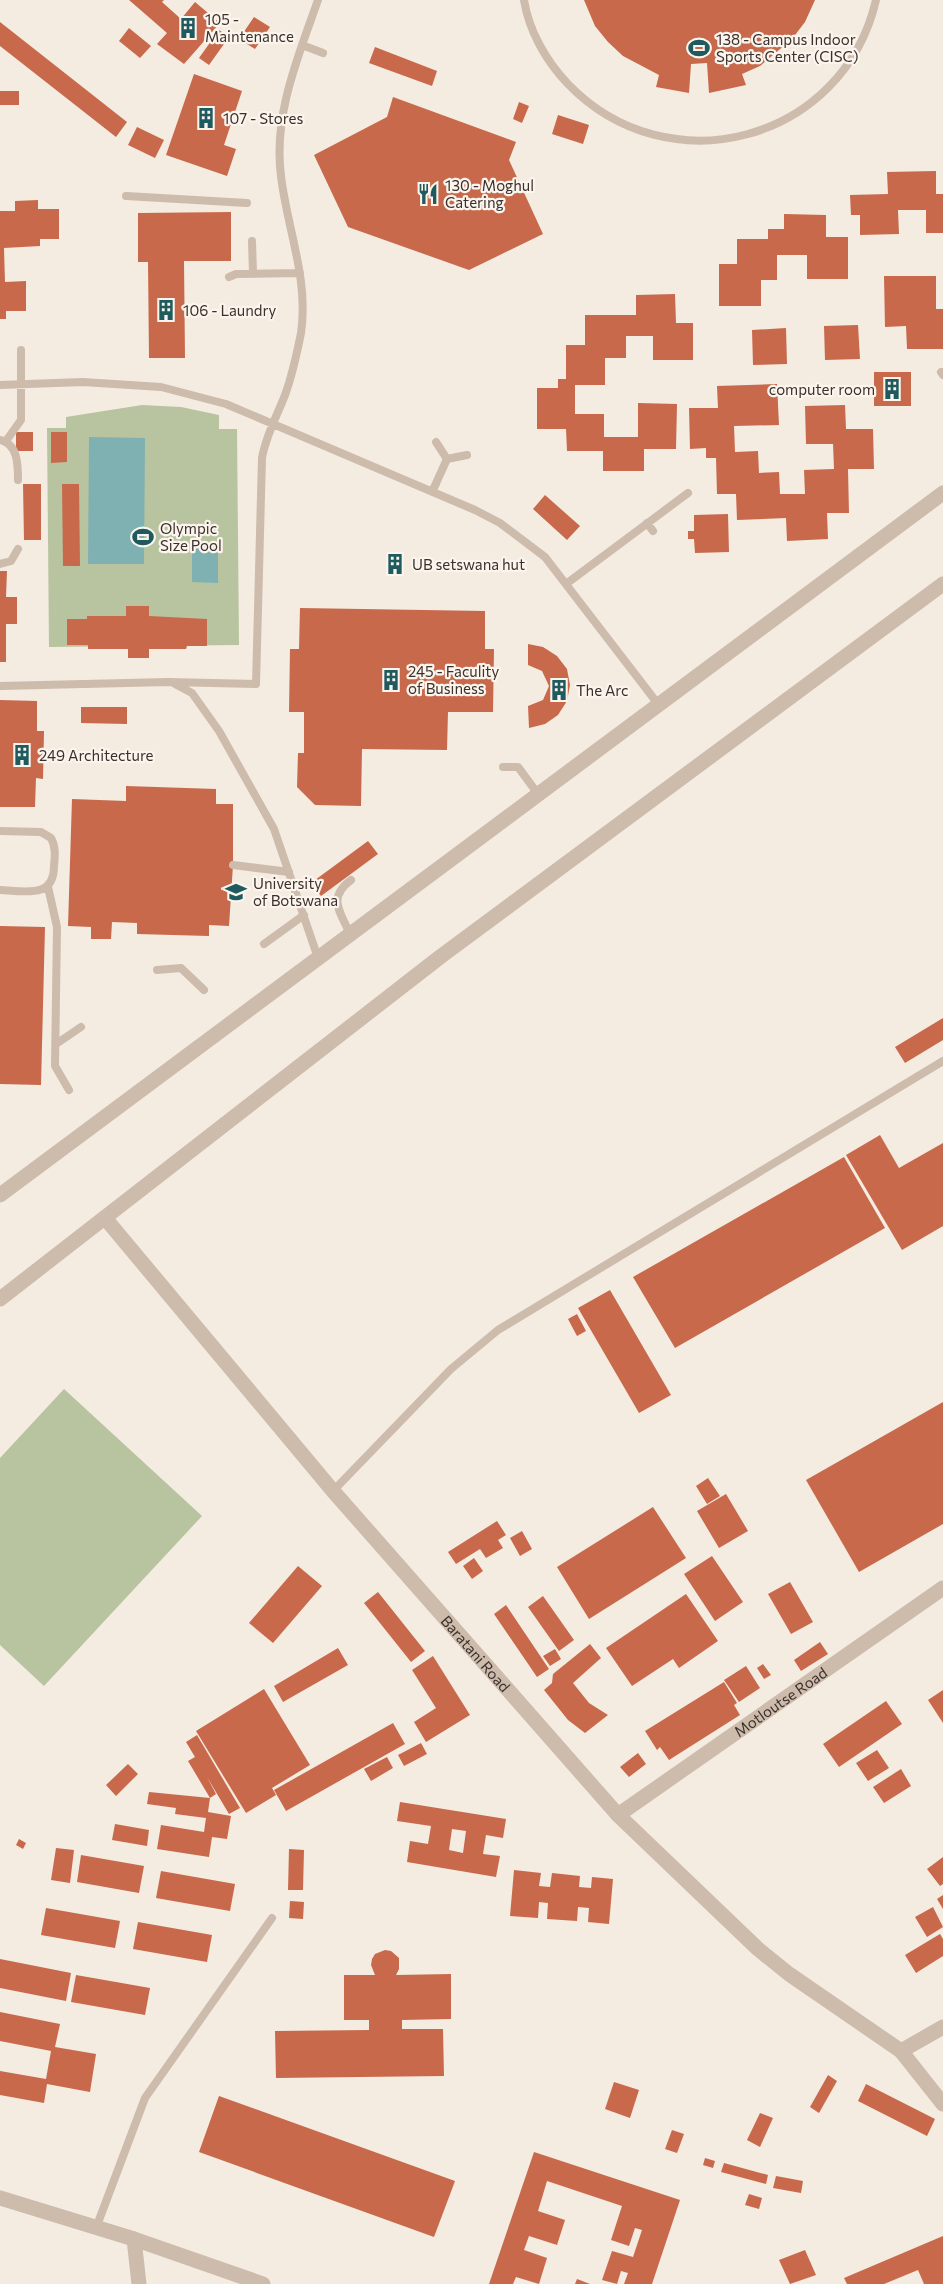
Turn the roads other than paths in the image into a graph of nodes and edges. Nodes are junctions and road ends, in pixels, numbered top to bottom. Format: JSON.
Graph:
{"nodes":[{"id":1,"x":318,"y":0,"type":"edge"},
{"id":2,"x":524,"y":0,"type":"edge"},
{"id":3,"x":876,"y":0,"type":"edge"},
{"id":4,"x":302,"y":45,"type":"junction"},
{"id":5,"x":323,"y":52,"type":"dead end"},
{"id":6,"x":126,"y":196,"type":"dead end"},
{"id":7,"x":247,"y":203,"type":"dead end"},
{"id":8,"x":252,"y":241,"type":"dead end"},
{"id":9,"x":253,"y":273,"type":"junction"},
{"id":10,"x":300,"y":273,"type":"junction"},
{"id":11,"x":229,"y":277,"type":"dead end"},
{"id":12,"x":21,"y":350,"type":"dead end"},
{"id":13,"x":21,"y":384,"type":"junction"},
{"id":14,"x":0,"y":385,"type":"edge"},
{"id":15,"x":272,"y":423,"type":"junction"},
{"id":16,"x":3,"y":440,"type":"edge"},
{"id":17,"x":436,"y":442,"type":"dead end"},
{"id":18,"x":467,"y":455,"type":"dead end"},
{"id":19,"x":447,"y":459,"type":"junction"},
{"id":20,"x":18,"y":480,"type":"dead end"},
{"id":21,"x":433,"y":490,"type":"junction"},
{"id":22,"x":687,"y":493,"type":"dead end"},
{"id":23,"x":943,"y":493,"type":"edge"},
{"id":24,"x":647,"y":523,"type":"junction"},
{"id":25,"x":653,"y":531,"type":"dead end"},
{"id":26,"x":18,"y":549,"type":"dead end"},
{"id":27,"x":0,"y":564,"type":"edge"},
{"id":28,"x":566,"y":584,"type":"junction"},
{"id":29,"x":943,"y":584,"type":"edge"},
{"id":30,"x":168,"y":682,"type":"junction"},
{"id":31,"x":0,"y":686,"type":"edge"},
{"id":32,"x":658,"y":704,"type":"junction"},
{"id":33,"x":503,"y":767,"type":"dead end"},
{"id":34,"x":538,"y":794,"type":"junction"},
{"id":35,"x":0,"y":831,"type":"edge"},
{"id":36,"x":233,"y":865,"type":"dead end"},
{"id":37,"x":289,"y":872,"type":"junction"},
{"id":38,"x":351,"y":880,"type":"dead end"},
{"id":39,"x":48,"y":887,"type":"junction"},
{"id":40,"x":0,"y":890,"type":"edge"},
{"id":41,"x":304,"y":915,"type":"junction"},
{"id":42,"x":350,"y":934,"type":"junction"},
{"id":43,"x":264,"y":944,"type":"dead end"},
{"id":44,"x":318,"y":958,"type":"junction"},
{"id":45,"x":157,"y":970,"type":"dead end"},
{"id":46,"x":204,"y":990,"type":"dead end"},
{"id":47,"x":81,"y":1027,"type":"dead end"},
{"id":48,"x":56,"y":1044,"type":"junction"},
{"id":49,"x":943,"y":1060,"type":"edge"},
{"id":50,"x":69,"y":1090,"type":"dead end"},
{"id":51,"x":2,"y":1192,"type":"edge"},
{"id":52,"x":105,"y":1218,"type":"junction"},
{"id":53,"x":0,"y":1299,"type":"edge"},
{"id":54,"x":333,"y":1491,"type":"junction"},
{"id":55,"x":943,"y":1588,"type":"edge"},
{"id":56,"x":618,"y":1815,"type":"junction"},
{"id":57,"x":272,"y":1918,"type":"dead end"},
{"id":58,"x":943,"y":2027,"type":"edge"},
{"id":59,"x":901,"y":2051,"type":"junction"},
{"id":60,"x":943,"y":2104,"type":"edge"},
{"id":61,"x":0,"y":2198,"type":"edge"},
{"id":62,"x":96,"y":2228,"type":"junction"},
{"id":63,"x":134,"y":2240,"type":"junction"},
{"id":64,"x":139,"y":2284,"type":"edge"},
{"id":65,"x":263,"y":2284,"type":"edge"}],
"edges":[{"from":1,"to":4,"type":"lane"},
{"from":2,"to":3,"type":"lane"},
{"from":4,"to":5,"type":"lane"},
{"from":4,"to":10,"type":"lane"},
{"from":6,"to":7,"type":"lane"},
{"from":8,"to":9,"type":"lane"},
{"from":9,"to":10,"type":"lane"},
{"from":9,"to":11,"type":"lane"},
{"from":10,"to":15,"type":"lane"},
{"from":12,"to":13,"type":"lane"},
{"from":13,"to":14,"type":"lane"},
{"from":13,"to":15,"type":"lane"},
{"from":13,"to":16,"type":"lane"},
{"from":15,"to":21,"type":"lane"},
{"from":15,"to":30,"type":"lane"},
{"from":16,"to":20,"type":"lane"},
{"from":17,"to":19,"type":"lane"},
{"from":18,"to":19,"type":"lane"},
{"from":19,"to":21,"type":"lane"},
{"from":21,"to":28,"type":"lane"},
{"from":22,"to":24,"type":"lane"},
{"from":23,"to":32,"type":"street"},
{"from":24,"to":25,"type":"lane"},
{"from":24,"to":28,"type":"lane"},
{"from":26,"to":27,"type":"lane"},
{"from":28,"to":32,"type":"lane"},
{"from":29,"to":52,"type":"street"},
{"from":30,"to":31,"type":"lane"},
{"from":30,"to":37,"type":"lane"},
{"from":32,"to":34,"type":"street"},
{"from":33,"to":34,"type":"lane"},
{"from":34,"to":42,"type":"street"},
{"from":35,"to":39,"type":"lane"},
{"from":36,"to":37,"type":"lane"},
{"from":37,"to":41,"type":"lane"},
{"from":38,"to":42,"type":"lane"},
{"from":39,"to":40,"type":"lane"},
{"from":39,"to":48,"type":"lane"},
{"from":41,"to":43,"type":"lane"},
{"from":41,"to":44,"type":"lane"},
{"from":42,"to":44,"type":"street"},
{"from":44,"to":51,"type":"street"},
{"from":45,"to":46,"type":"lane"},
{"from":47,"to":48,"type":"lane"},
{"from":48,"to":50,"type":"lane"},
{"from":49,"to":54,"type":"lane"},
{"from":52,"to":53,"type":"street"},
{"from":52,"to":54,"type":"street","name":"Baratani Road"},
{"from":54,"to":56,"type":"street","name":"Baratani Road"},
{"from":55,"to":56,"type":"street","name":"Motloutse Road"},
{"from":56,"to":59,"type":"street","name":"Baratani Road"},
{"from":57,"to":62,"type":"lane"},
{"from":58,"to":59,"type":"street"},
{"from":59,"to":60,"type":"street","name":"Baratani Road"},
{"from":61,"to":62,"type":"street"},
{"from":62,"to":63,"type":"street"},
{"from":63,"to":64,"type":"street"},
{"from":63,"to":65,"type":"street"}]}
